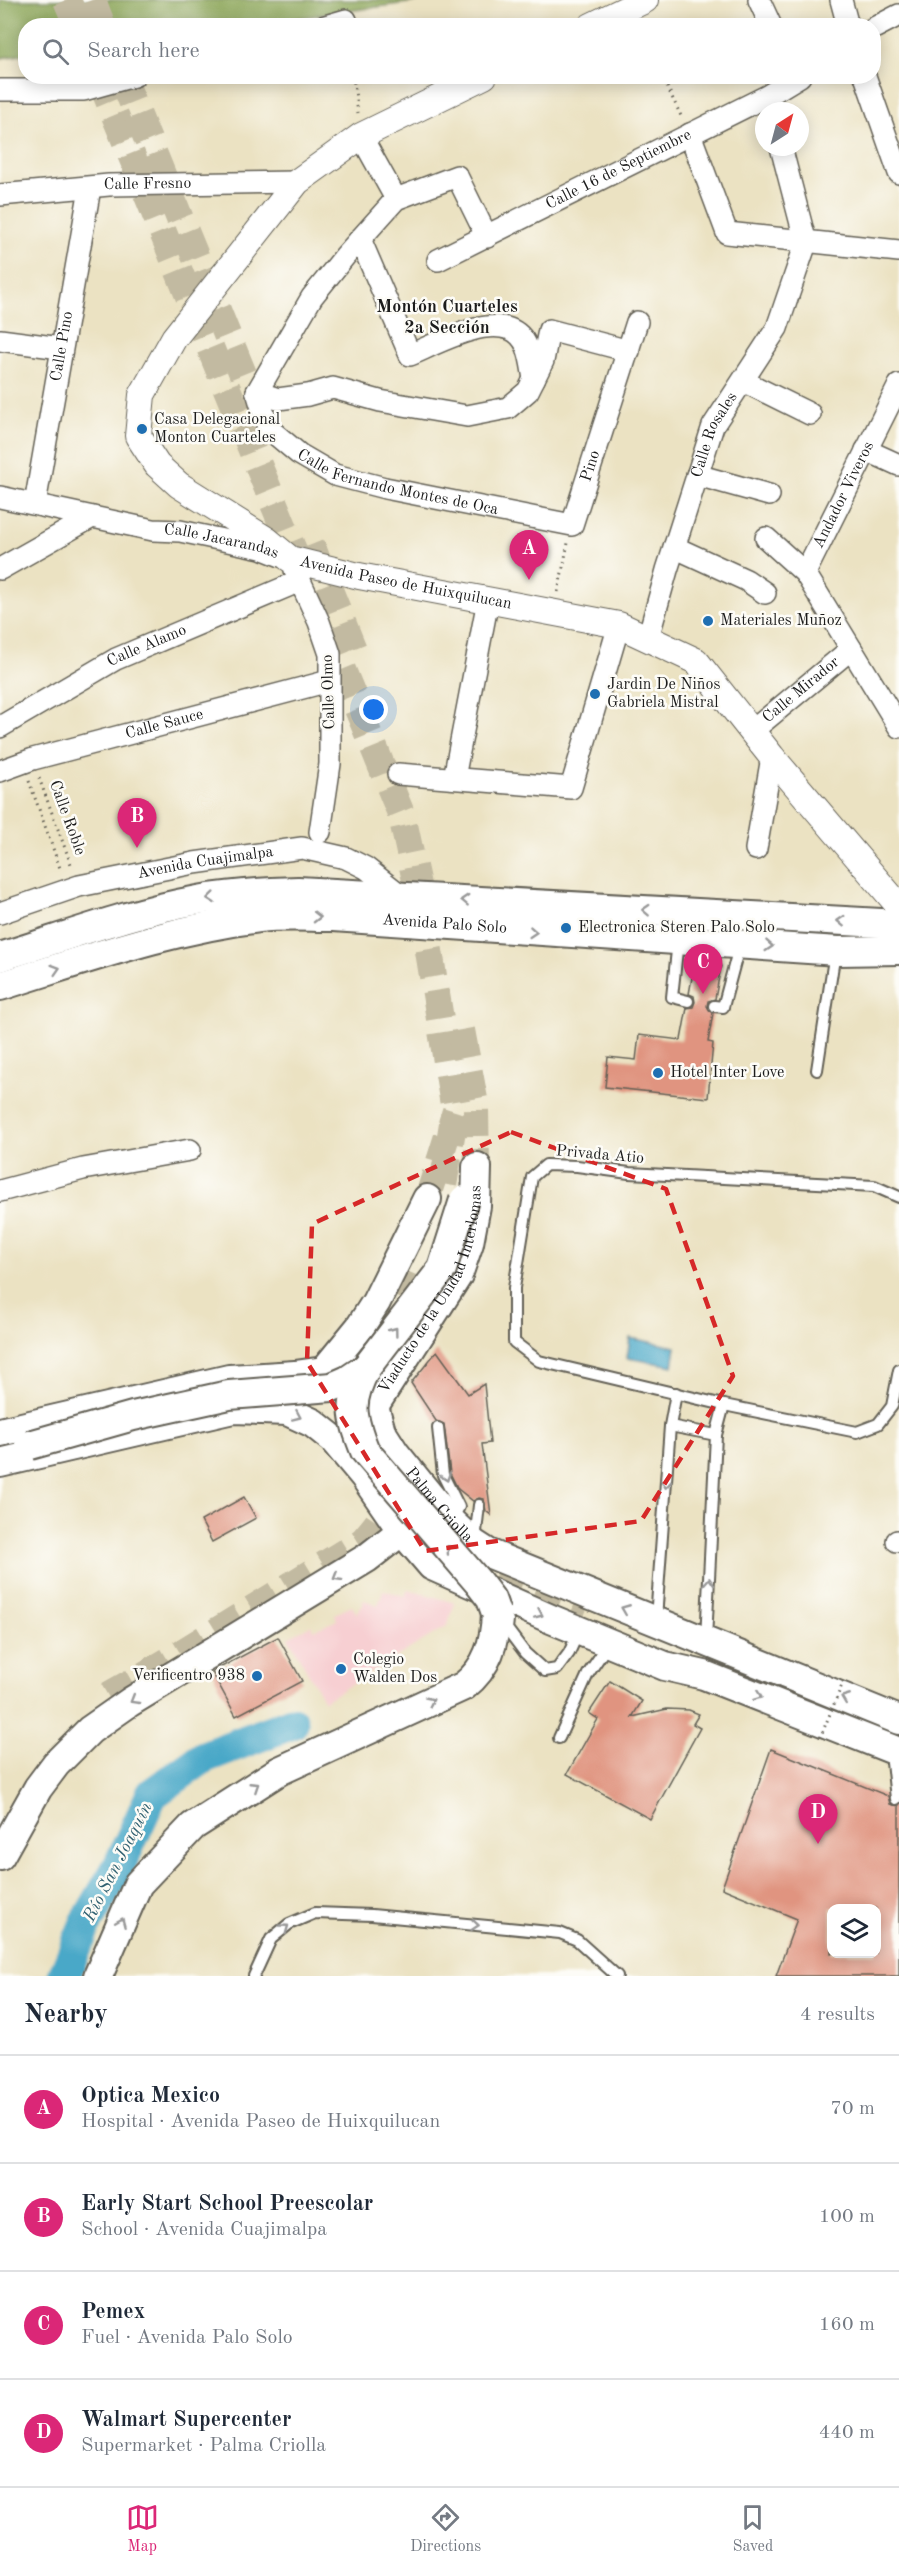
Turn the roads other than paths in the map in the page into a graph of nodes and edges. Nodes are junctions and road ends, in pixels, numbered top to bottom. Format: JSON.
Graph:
{"nodes":[{"id":1,"x":645,"y":0,"type":"edge"},
{"id":2,"x":759,"y":0,"type":"edge"},
{"id":3,"x":841,"y":0,"type":"edge"},
{"id":4,"x":899,"y":15,"type":"edge"},
{"id":5,"x":608,"y":18,"type":"edge"},
{"id":6,"x":767,"y":18,"type":"edge"},
{"id":7,"x":846,"y":18,"type":"edge"},
{"id":8,"x":881,"y":24,"type":"edge"},
{"id":9,"x":105,"y":84,"type":"edge"},
{"id":10,"x":468,"y":84,"type":"edge"},
{"id":11,"x":789,"y":84,"type":"edge"},
{"id":12,"x":869,"y":84,"type":"edge"},
{"id":13,"x":0,"y":90,"type":"edge"},
{"id":14,"x":770,"y":102,"type":"edge"},
{"id":15,"x":755,"y":108,"type":"edge"},
{"id":16,"x":690,"y":134,"type":"junction"},
{"id":17,"x":361,"y":136,"type":"junction"},
{"id":18,"x":782,"y":156,"type":"edge"},
{"id":19,"x":899,"y":173,"type":"edge"},
{"id":20,"x":297,"y":182,"type":"junction"},
{"id":21,"x":90,"y":188,"type":"junction"},
{"id":22,"x":0,"y":195,"type":"edge"},
{"id":23,"x":396,"y":199,"type":"junction"},
{"id":24,"x":487,"y":237,"type":"junction"},
{"id":25,"x":360,"y":239,"type":"junction"},
{"id":26,"x":806,"y":243,"type":"junction"},
{"id":27,"x":899,"y":251,"type":"edge"},
{"id":28,"x":438,"y":260,"type":"dead end"},
{"id":29,"x":637,"y":322,"type":"dead end"},
{"id":30,"x":0,"y":340,"type":"edge"},
{"id":31,"x":61,"y":348,"type":"junction"},
{"id":32,"x":629,"y":351,"type":"junction"},
{"id":33,"x":534,"y":379,"type":"junction"},
{"id":34,"x":742,"y":381,"type":"junction"},
{"id":35,"x":899,"y":385,"type":"edge"},
{"id":36,"x":257,"y":392,"type":"junction"},
{"id":37,"x":810,"y":414,"type":"dead end"},
{"id":38,"x":866,"y":450,"type":"junction"},
{"id":39,"x":899,"y":465,"type":"edge"},
{"id":40,"x":697,"y":475,"type":"junction"},
{"id":41,"x":769,"y":495,"type":"dead end"},
{"id":42,"x":0,"y":497,"type":"edge"},
{"id":43,"x":35,"y":504,"type":"junction"},
{"id":44,"x":92,"y":518,"type":"junction"},
{"id":45,"x":572,"y":525,"type":"joint"},
{"id":46,"x":766,"y":538,"type":"dead end"},
{"id":47,"x":674,"y":547,"type":"junction"},
{"id":48,"x":0,"y":569,"type":"edge"},
{"id":49,"x":295,"y":570,"type":"junction"},
{"id":50,"x":805,"y":573,"type":"junction"},
{"id":51,"x":765,"y":593,"type":"dead end"},
{"id":52,"x":488,"y":600,"type":"junction"},
{"id":53,"x":619,"y":625,"type":"junction"},
{"id":54,"x":648,"y":638,"type":"junction"},
{"id":55,"x":851,"y":649,"type":"junction"},
{"id":56,"x":329,"y":681,"type":"junction"},
{"id":57,"x":897,"y":716,"type":"edge"},
{"id":58,"x":0,"y":727,"type":"edge"},
{"id":59,"x":752,"y":731,"type":"junction"},
{"id":60,"x":772,"y":757,"type":"junction"},
{"id":61,"x":0,"y":771,"type":"edge"},
{"id":62,"x":398,"y":774,"type":"dead end"},
{"id":63,"x":454,"y":778,"type":"junction"},
{"id":64,"x":320,"y":832,"type":"dead end"},
{"id":65,"x":756,"y":849,"type":"dead end"},
{"id":66,"x":896,"y":896,"type":"edge"},
{"id":67,"x":403,"y":897,"type":"junction"},
{"id":68,"x":609,"y":908,"type":"junction"},
{"id":69,"x":0,"y":913,"type":"edge"},
{"id":70,"x":899,"y":924,"type":"edge"},
{"id":71,"x":84,"y":931,"type":"junction"},
{"id":72,"x":607,"y":937,"type":"junction"},
{"id":73,"x":678,"y":940,"type":"junction"},
{"id":74,"x":740,"y":945,"type":"junction"},
{"id":75,"x":899,"y":950,"type":"edge"},
{"id":76,"x":835,"y":951,"type":"junction"},
{"id":77,"x":0,"y":957,"type":"edge"},
{"id":78,"x":93,"y":958,"type":"junction"},
{"id":79,"x":0,"y":986,"type":"edge"},
{"id":80,"x":688,"y":1001,"type":"dead end"},
{"id":81,"x":714,"y":1006,"type":"dead end"},
{"id":82,"x":817,"y":1070,"type":"dead end"},
{"id":83,"x":190,"y":1150,"type":"dead end"},
{"id":84,"x":0,"y":1191,"type":"edge"},
{"id":85,"x":899,"y":1197,"type":"edge"},
{"id":86,"x":444,"y":1199,"type":"junction"},
{"id":87,"x":416,"y":1262,"type":"tunnel mouth"},
{"id":88,"x":366,"y":1368,"type":"junction"},
{"id":89,"x":899,"y":1370,"type":"edge"},
{"id":90,"x":324,"y":1371,"type":"junction"},
{"id":91,"x":199,"y":1386,"type":"junction"},
{"id":92,"x":676,"y":1393,"type":"junction"},
{"id":93,"x":724,"y":1405,"type":"junction"},
{"id":94,"x":374,"y":1406,"type":"junction"},
{"id":95,"x":210,"y":1414,"type":"junction"},
{"id":96,"x":670,"y":1426,"type":"junction"},
{"id":97,"x":438,"y":1428,"type":"dead end"},
{"id":98,"x":0,"y":1432,"type":"edge"},
{"id":99,"x":716,"y":1435,"type":"junction"},
{"id":100,"x":0,"y":1461,"type":"edge"},
{"id":101,"x":437,"y":1505,"type":"junction"},
{"id":102,"x":479,"y":1506,"type":"dead end"},
{"id":103,"x":392,"y":1517,"type":"junction"},
{"id":104,"x":474,"y":1544,"type":"junction"},
{"id":105,"x":511,"y":1602,"type":"junction"},
{"id":106,"x":582,"y":1622,"type":"junction"},
{"id":107,"x":656,"y":1622,"type":"junction"},
{"id":108,"x":706,"y":1640,"type":"junction"},
{"id":109,"x":609,"y":1643,"type":"junction"},
{"id":110,"x":704,"y":1675,"type":"junction"},
{"id":111,"x":108,"y":1696,"type":"tunnel mouth"},
{"id":112,"x":899,"y":1720,"type":"edge"},
{"id":113,"x":559,"y":1738,"type":"dead end"},
{"id":114,"x":895,"y":1750,"type":"edge"},
{"id":115,"x":896,"y":1799,"type":"dead end"},
{"id":116,"x":4,"y":1846,"type":"edge"},
{"id":117,"x":98,"y":1976,"type":"edge"},
{"id":118,"x":254,"y":1976,"type":"edge"},
{"id":119,"x":617,"y":1976,"type":"edge"}],
"edges":[{"from":1,"to":5,"type":"street"},
{"from":2,"to":6,"type":"street"},
{"from":3,"to":7,"type":"street"},
{"from":4,"to":8,"type":"street"},
{"from":9,"to":13,"type":"street"},
{"from":10,"to":17,"type":"street","name":"Avenida Paseo de Huixquilucan"},
{"from":11,"to":14,"type":"street","name":"Calle 16 de Septiembre"},
{"from":12,"to":19,"type":"street"},
{"from":15,"to":16,"type":"street","name":"Calle 16 de Septiembre"},
{"from":16,"to":24,"type":"street","name":"Calle 16 de Septiembre"},
{"from":16,"to":26,"type":"street"},
{"from":17,"to":20,"type":"street","name":"Avenida Paseo de Huixquilucan"},
{"from":17,"to":23,"type":"street"},
{"from":18,"to":26,"type":"street"},
{"from":20,"to":21,"type":"street","name":"Calle Fresno"},
{"from":20,"to":49,"type":"street","name":"Avenida Paseo de Huixquilucan"},
{"from":21,"to":22,"type":"street","name":"Calle Fresno"},
{"from":21,"to":31,"type":"street","name":"Calle Pino"},
{"from":23,"to":24,"type":"street"},
{"from":23,"to":25,"type":"street"},
{"from":24,"to":28,"type":"street","name":"Calle 16 de Septiembre"},
{"from":25,"to":33,"type":"street"},
{"from":25,"to":36,"type":"street"},
{"from":26,"to":27,"type":"street"},
{"from":26,"to":34,"type":"street","name":"Calle Rosales"},
{"from":29,"to":32,"type":"street","name":"Pino"},
{"from":30,"to":31,"type":"street"},
{"from":31,"to":43,"type":"street","name":"Calle Pino"},
{"from":32,"to":33,"type":"street"},
{"from":32,"to":45,"type":"street","name":"Pino"},
{"from":33,"to":36,"type":"street"},
{"from":34,"to":37,"type":"street"},
{"from":34,"to":40,"type":"street","name":"Calle Rosales"},
{"from":35,"to":38,"type":"street","name":"Andador Viveros"},
{"from":36,"to":45,"type":"street","name":"Calle Fernando Montes de Oca"},
{"from":38,"to":39,"type":"street"},
{"from":38,"to":50,"type":"street","name":"Andador Viveros"},
{"from":40,"to":41,"type":"street"},
{"from":40,"to":47,"type":"street","name":"Calle Rosales"},
{"from":42,"to":43,"type":"street","name":"Calle Jacarandas"},
{"from":43,"to":44,"type":"street","name":"Calle Jacarandas"},
{"from":44,"to":48,"type":"street"},
{"from":44,"to":49,"type":"street","name":"Calle Jacarandas"},
{"from":46,"to":50,"type":"street"},
{"from":47,"to":51,"type":"street"},
{"from":47,"to":54,"type":"street","name":"Calle Rosales"},
{"from":49,"to":52,"type":"street","name":"Avenida Paseo de Huixquilucan"},
{"from":49,"to":56,"type":"street","name":"Calle Olmo"},
{"from":49,"to":58,"type":"street","name":"Calle Alamo"},
{"from":50,"to":55,"type":"street"},
{"from":52,"to":53,"type":"street","name":"Avenida Paseo de Huixquilucan"},
{"from":52,"to":63,"type":"street"},
{"from":53,"to":54,"type":"street","name":"Avenida Paseo de Huixquilucan"},
{"from":53,"to":63,"type":"street"},
{"from":54,"to":59,"type":"street","name":"Avenida Paseo de Huixquilucan"},
{"from":55,"to":57,"type":"street"},
{"from":55,"to":59,"type":"street","name":"Calle Mirador"},
{"from":56,"to":61,"type":"street","name":"Calle Sauce"},
{"from":56,"to":64,"type":"street","name":"Calle Olmo"},
{"from":59,"to":60,"type":"street","name":"Avenida Paseo de Huixquilucan"},
{"from":60,"to":65,"type":"street"},
{"from":60,"to":66,"type":"street","name":"Avenida Paseo de Huixquilucan"},
{"from":62,"to":63,"type":"street"},
{"from":68,"to":67,"type":"main road","name":"Avenida Palo Solo","one_way":true},
{"from":67,"to":69,"type":"street","name":"Avenida Cuajimalpa"},
{"from":67,"to":71,"type":"main road","name":"Avenida Palo Solo","one_way":true},
{"from":70,"to":68,"type":"main road","name":"Avenida Palo Solo","one_way":true},
{"from":68,"to":72,"type":"main road"},
{"from":71,"to":77,"type":"main road","name":"Avenida Palo Solo"},
{"from":71,"to":78,"type":"main road"},
{"from":72,"to":73,"type":"main road","name":"Avenida Palo Solo"},
{"from":78,"to":72,"type":"main road","name":"Avenida Palo Solo","one_way":true},
{"from":73,"to":74,"type":"main road","name":"Avenida Palo Solo"},
{"from":73,"to":80,"type":"lane"},
{"from":74,"to":76,"type":"main road","name":"Avenida Palo Solo","one_way":true},
{"from":74,"to":81,"type":"lane"},
{"from":75,"to":76,"type":"main road","name":"Avenida Palo Solo"},
{"from":76,"to":82,"type":"lane"},
{"from":79,"to":78,"type":"main road","name":"Avenida Palo Solo","one_way":true},
{"from":83,"to":84,"type":"street"},
{"from":85,"to":92,"type":"lane","name":"Privada Atio"},
{"from":86,"to":87,"type":"main road"},
{"from":88,"to":86,"type":"main road","one_way":true,"bridge":true},
{"from":86,"to":90,"type":"main road"},
{"from":86,"to":94,"type":"main road","name":"Viaducto de la Unidad Interlomas"},
{"from":88,"to":100,"type":"main road","bridge":true},
{"from":117,"to":88,"type":"main road","one_way":true,"bridge":true},
{"from":89,"to":93,"type":"lane","name":"Privada Atio"},
{"from":90,"to":91,"type":"main road"},
{"from":90,"to":94,"type":"main road","name":"Palma Criolla"},
{"from":91,"to":95,"type":"main road"},
{"from":91,"to":98,"type":"main road"},
{"from":92,"to":93,"type":"lane","name":"Privada Atio"},
{"from":92,"to":96,"type":"lane"},
{"from":93,"to":99,"type":"lane"},
{"from":94,"to":101,"type":"main road","name":"Palma Criolla"},
{"from":95,"to":100,"type":"main road"},
{"from":95,"to":103,"type":"main road","one_way":true},
{"from":96,"to":99,"type":"lane"},
{"from":96,"to":107,"type":"lane","one_way":true},
{"from":97,"to":101,"type":"lane","one_way":true},
{"from":108,"to":99,"type":"lane","one_way":true},
{"from":101,"to":103,"type":"main road"},
{"from":101,"to":104,"type":"main road","name":"Palma Criolla"},
{"from":102,"to":104,"type":"lane"},
{"from":103,"to":105,"type":"main road"},
{"from":103,"to":116,"type":"main road","one_way":true},
{"from":107,"to":104,"type":"main road","name":"Palma Criolla","one_way":true},
{"from":105,"to":106,"type":"main road","one_way":true},
{"from":105,"to":106,"type":"lane"},
{"from":106,"to":109,"type":"main road"},
{"from":106,"to":110,"type":"main road"},
{"from":107,"to":108,"type":"main road","name":"Palma Criolla"},
{"from":112,"to":108,"type":"main road","name":"Palma Criolla","one_way":true},
{"from":109,"to":110,"type":"main road"},
{"from":109,"to":113,"type":"lane"},
{"from":110,"to":114,"type":"main road","one_way":true},
{"from":111,"to":116,"type":"main road"},
{"from":114,"to":115,"type":"lane"},
{"from":118,"to":119,"type":"lane","one_way":true}]}
